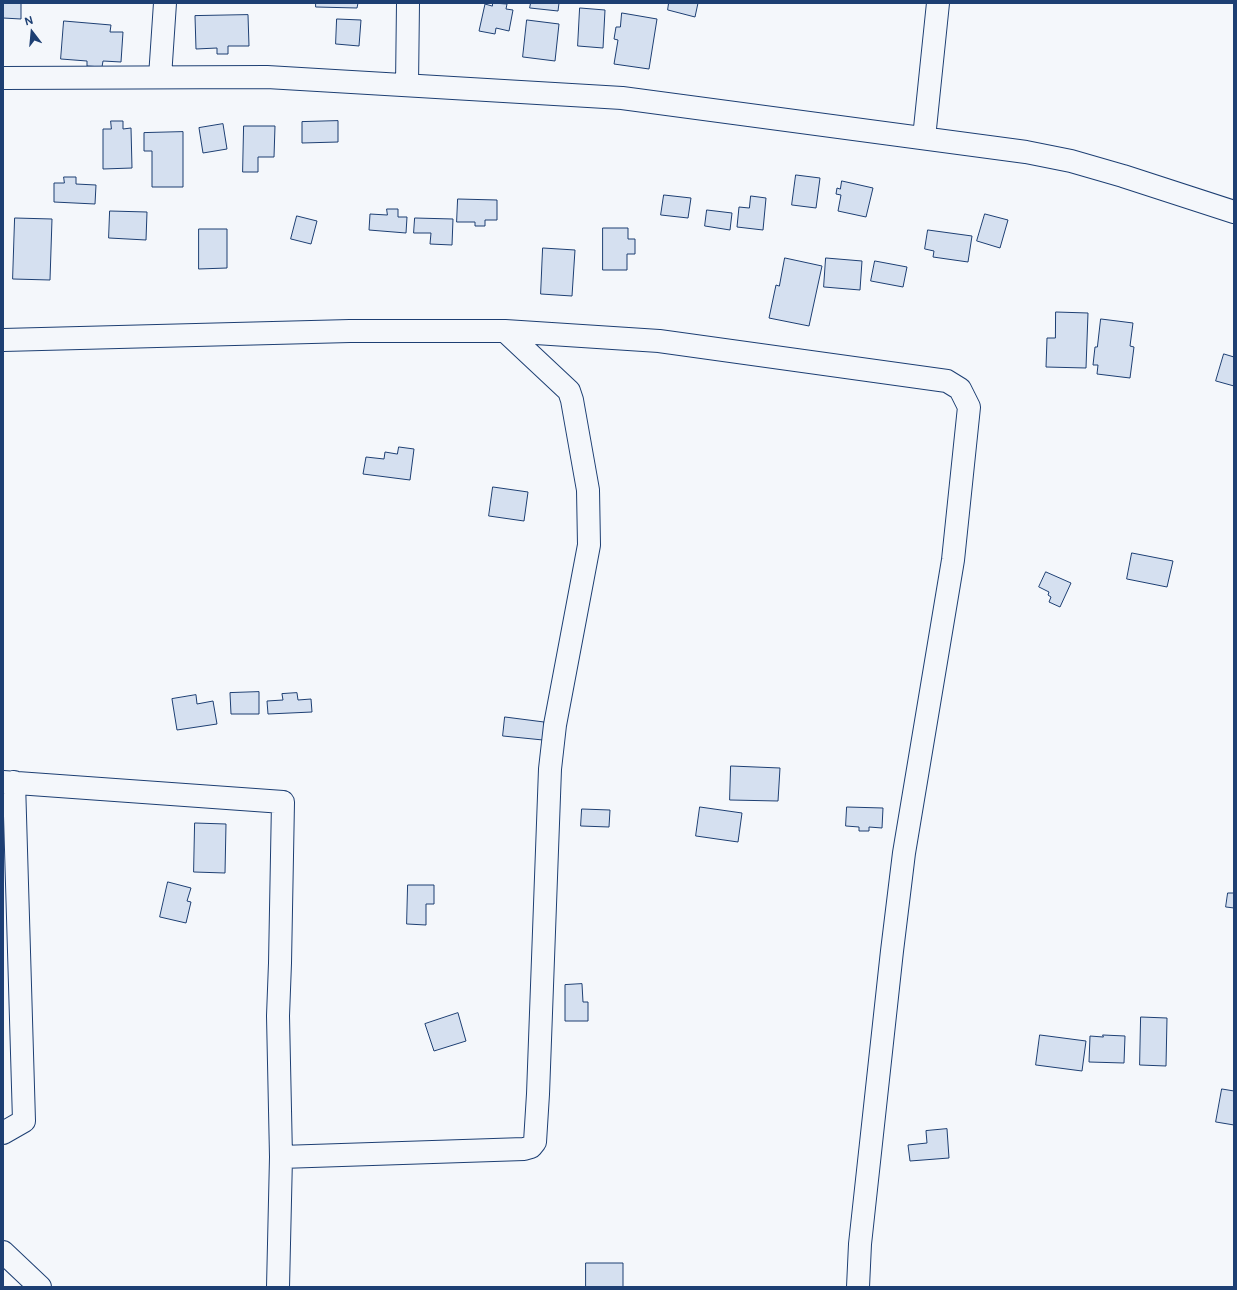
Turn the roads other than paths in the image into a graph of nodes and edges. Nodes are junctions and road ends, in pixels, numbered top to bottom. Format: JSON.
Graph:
{"nodes":[{"id":1,"x":165,"y":3,"type":"edge"},
{"id":2,"x":408,"y":3,"type":"edge"},
{"id":3,"x":938,"y":3,"type":"edge"},
{"id":4,"x":3,"y":78,"type":"edge"},
{"id":5,"x":160,"y":78,"type":"junction"},
{"id":6,"x":406,"y":85,"type":"junction"},
{"id":7,"x":924,"y":138,"type":"junction"},
{"id":8,"x":1234,"y":212,"type":"edge"},
{"id":9,"x":505,"y":332,"type":"junction"},
{"id":10,"x":3,"y":340,"type":"edge"},
{"id":11,"x":8,"y":782,"type":"edge"},
{"id":12,"x":3,"y":1133,"type":"edge"},
{"id":13,"x":281,"y":1157,"type":"junction"},
{"id":14,"x":3,"y":1252,"type":"edge"},
{"id":15,"x":40,"y":1287,"type":"edge"},
{"id":16,"x":278,"y":1287,"type":"edge"},
{"id":17,"x":858,"y":1287,"type":"edge"}],
"edges":[{"from":1,"to":5,"type":"street"},
{"from":2,"to":6,"type":"street"},
{"from":3,"to":7,"type":"street"},
{"from":4,"to":5,"type":"street"},
{"from":5,"to":6,"type":"street"},
{"from":6,"to":7,"type":"street"},
{"from":7,"to":8,"type":"street"},
{"from":9,"to":10,"type":"street"},
{"from":9,"to":13,"type":"street"},
{"from":9,"to":17,"type":"street"},
{"from":11,"to":12,"type":"street"},
{"from":11,"to":13,"type":"street"},
{"from":13,"to":16,"type":"street"},
{"from":14,"to":15,"type":"street"}]}
